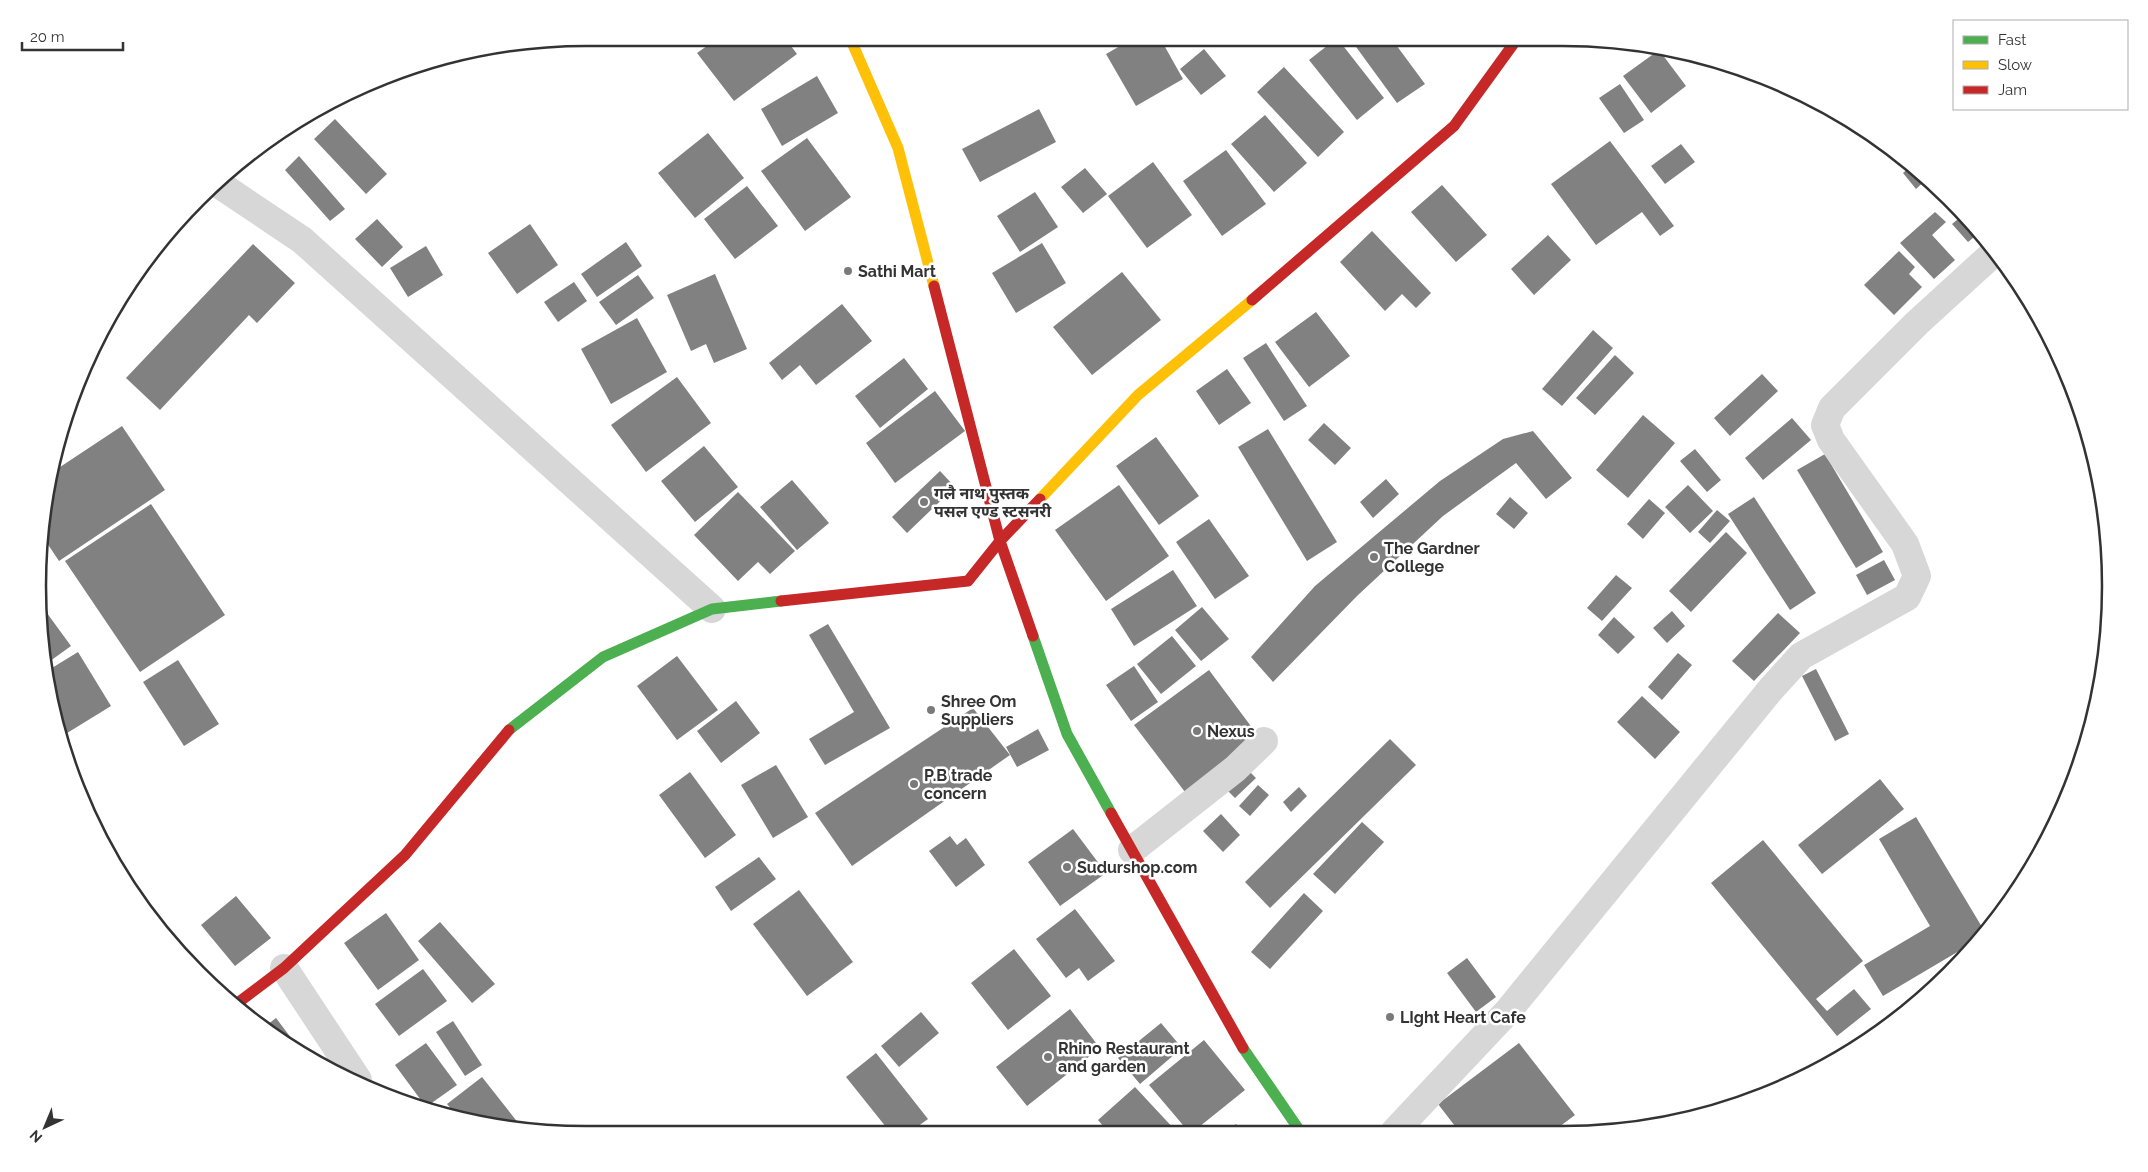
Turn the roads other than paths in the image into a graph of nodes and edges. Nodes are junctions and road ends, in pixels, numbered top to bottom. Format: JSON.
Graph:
{"nodes":[{"id":1,"x":853,"y":46,"type":"edge"},
{"id":2,"x":1512,"y":46,"type":"edge"},
{"id":3,"x":223,"y":186,"type":"edge"},
{"id":4,"x":1990,"y":257,"type":"edge"},
{"id":5,"x":1000,"y":541,"type":"junction"},
{"id":6,"x":712,"y":608,"type":"junction"},
{"id":7,"x":1264,"y":741,"type":"dead end"},
{"id":8,"x":1132,"y":850,"type":"junction"},
{"id":9,"x":284,"y":968,"type":"junction"},
{"id":10,"x":241,"y":1001,"type":"edge"},
{"id":11,"x":353,"y":1073,"type":"edge"},
{"id":12,"x":1297,"y":1126,"type":"edge"},
{"id":13,"x":1400,"y":1126,"type":"edge"}],
"edges":[{"from":1,"to":5,"type":"street"},
{"from":2,"to":5,"type":"street"},
{"from":3,"to":6,"type":"street"},
{"from":4,"to":13,"type":"street"},
{"from":5,"to":6,"type":"street"},
{"from":5,"to":8,"type":"street"},
{"from":6,"to":9,"type":"street"},
{"from":7,"to":8,"type":"street"},
{"from":8,"to":12,"type":"street"},
{"from":9,"to":10,"type":"street"},
{"from":9,"to":11,"type":"street"}]}
